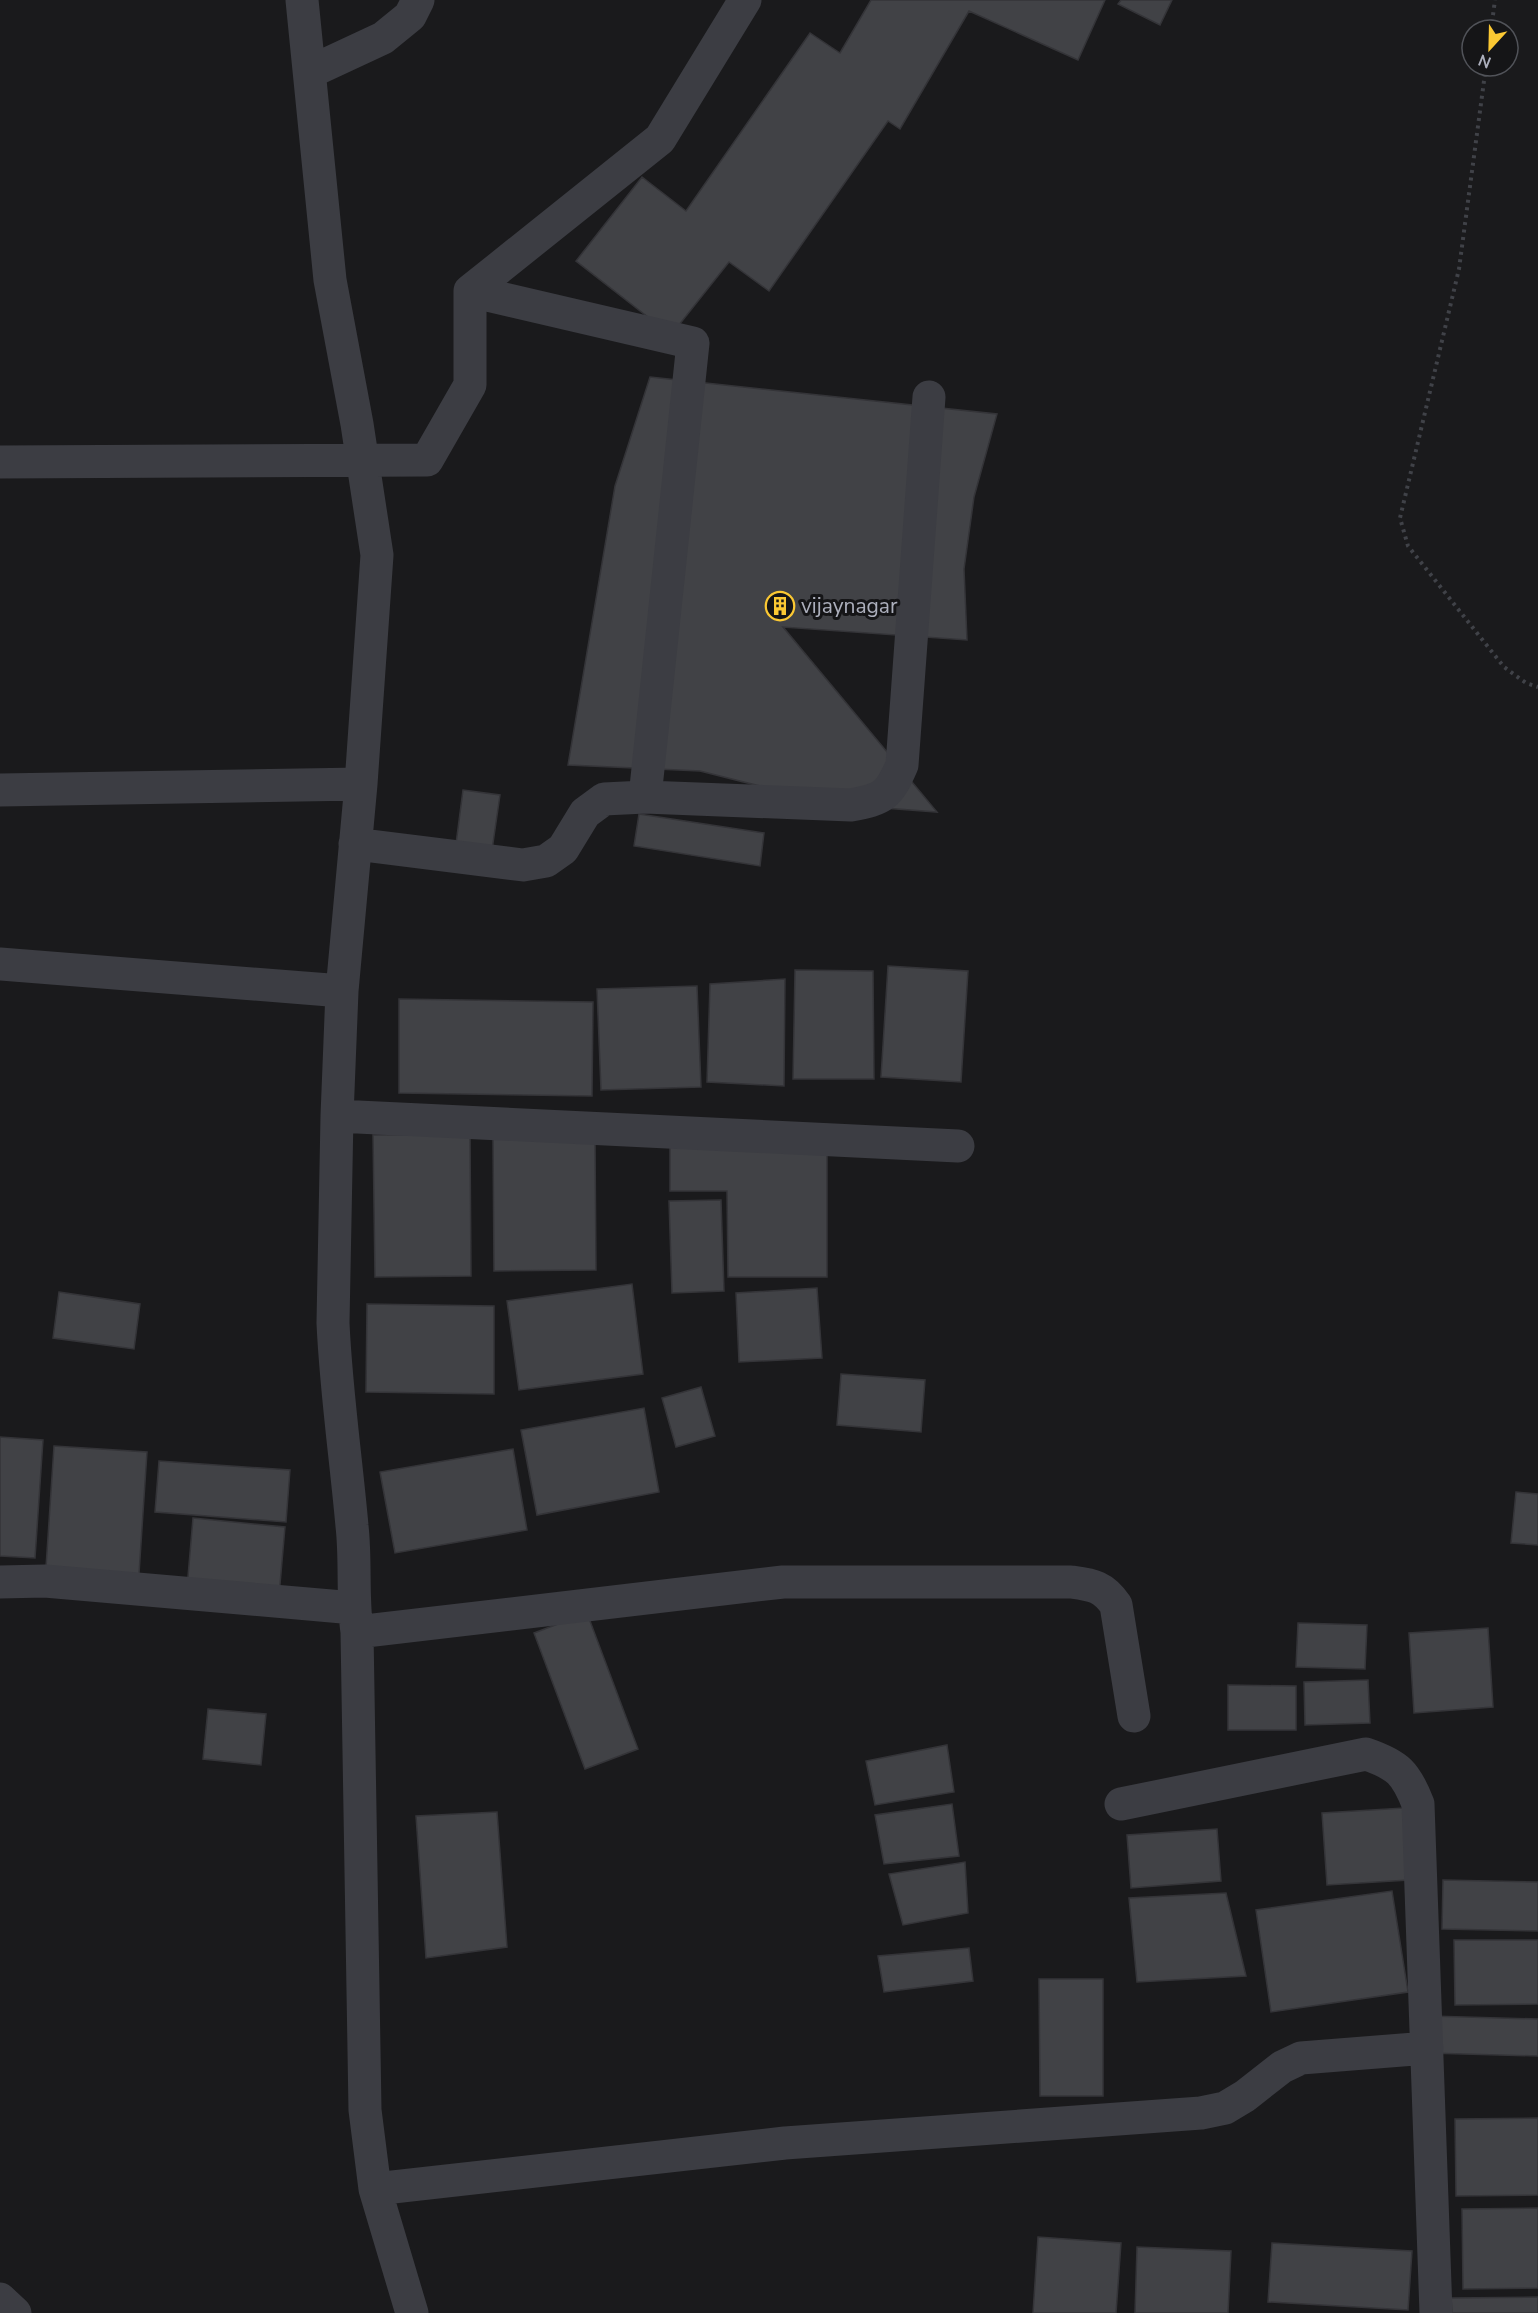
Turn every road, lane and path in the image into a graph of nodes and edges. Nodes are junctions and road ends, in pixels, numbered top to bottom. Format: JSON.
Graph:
{"nodes":[{"id":1,"x":302,"y":0,"type":"edge"},
{"id":2,"x":418,"y":0,"type":"edge"},
{"id":3,"x":745,"y":0,"type":"edge"},
{"id":4,"x":1495,"y":0,"type":"edge"},
{"id":5,"x":1493,"y":18,"type":"edge"},
{"id":6,"x":310,"y":72,"type":"junction"},
{"id":7,"x":1484,"y":78,"type":"edge"},
{"id":8,"x":470,"y":291,"type":"junction"},
{"id":9,"x":930,"y":397,"type":"dead end"},
{"id":10,"x":363,"y":461,"type":"junction"},
{"id":11,"x":0,"y":462,"type":"edge"},
{"id":12,"x":1538,"y":687,"type":"edge"},
{"id":13,"x":361,"y":784,"type":"junction"},
{"id":14,"x":0,"y":790,"type":"edge"},
{"id":15,"x":645,"y":797,"type":"junction"},
{"id":16,"x":355,"y":844,"type":"junction"},
{"id":17,"x":0,"y":964,"type":"edge"},
{"id":18,"x":342,"y":991,"type":"junction"},
{"id":19,"x":337,"y":1116,"type":"junction"},
{"id":20,"x":958,"y":1146,"type":"dead end"},
{"id":21,"x":0,"y":1582,"type":"edge"},
{"id":22,"x":355,"y":1620,"type":"junction"},
{"id":23,"x":1134,"y":1716,"type":"dead end"},
{"id":24,"x":1121,"y":1804,"type":"dead end"},
{"id":25,"x":1427,"y":2048,"type":"junction"},
{"id":26,"x":375,"y":2189,"type":"junction"},
{"id":27,"x":0,"y":2299,"type":"edge"},
{"id":28,"x":15,"y":2313,"type":"edge"},
{"id":29,"x":412,"y":2313,"type":"edge"},
{"id":30,"x":1436,"y":2313,"type":"edge"}],
"edges":[{"from":1,"to":6,"type":"street"},
{"from":2,"to":6,"type":"street"},
{"from":3,"to":8,"type":"street"},
{"from":4,"to":5,"type":"path"},
{"from":6,"to":10,"type":"street"},
{"from":7,"to":12,"type":"path"},
{"from":8,"to":10,"type":"street"},
{"from":8,"to":15,"type":"street"},
{"from":9,"to":15,"type":"street"},
{"from":10,"to":11,"type":"street"},
{"from":10,"to":13,"type":"street"},
{"from":13,"to":14,"type":"street"},
{"from":13,"to":16,"type":"street"},
{"from":15,"to":16,"type":"street"},
{"from":16,"to":18,"type":"street"},
{"from":17,"to":18,"type":"street"},
{"from":18,"to":19,"type":"street"},
{"from":19,"to":20,"type":"street"},
{"from":19,"to":22,"type":"street"},
{"from":21,"to":22,"type":"street"},
{"from":22,"to":23,"type":"street"},
{"from":22,"to":26,"type":"street"},
{"from":24,"to":25,"type":"street"},
{"from":25,"to":26,"type":"street"},
{"from":25,"to":30,"type":"street"},
{"from":26,"to":29,"type":"street"},
{"from":27,"to":28,"type":"street"}]}
